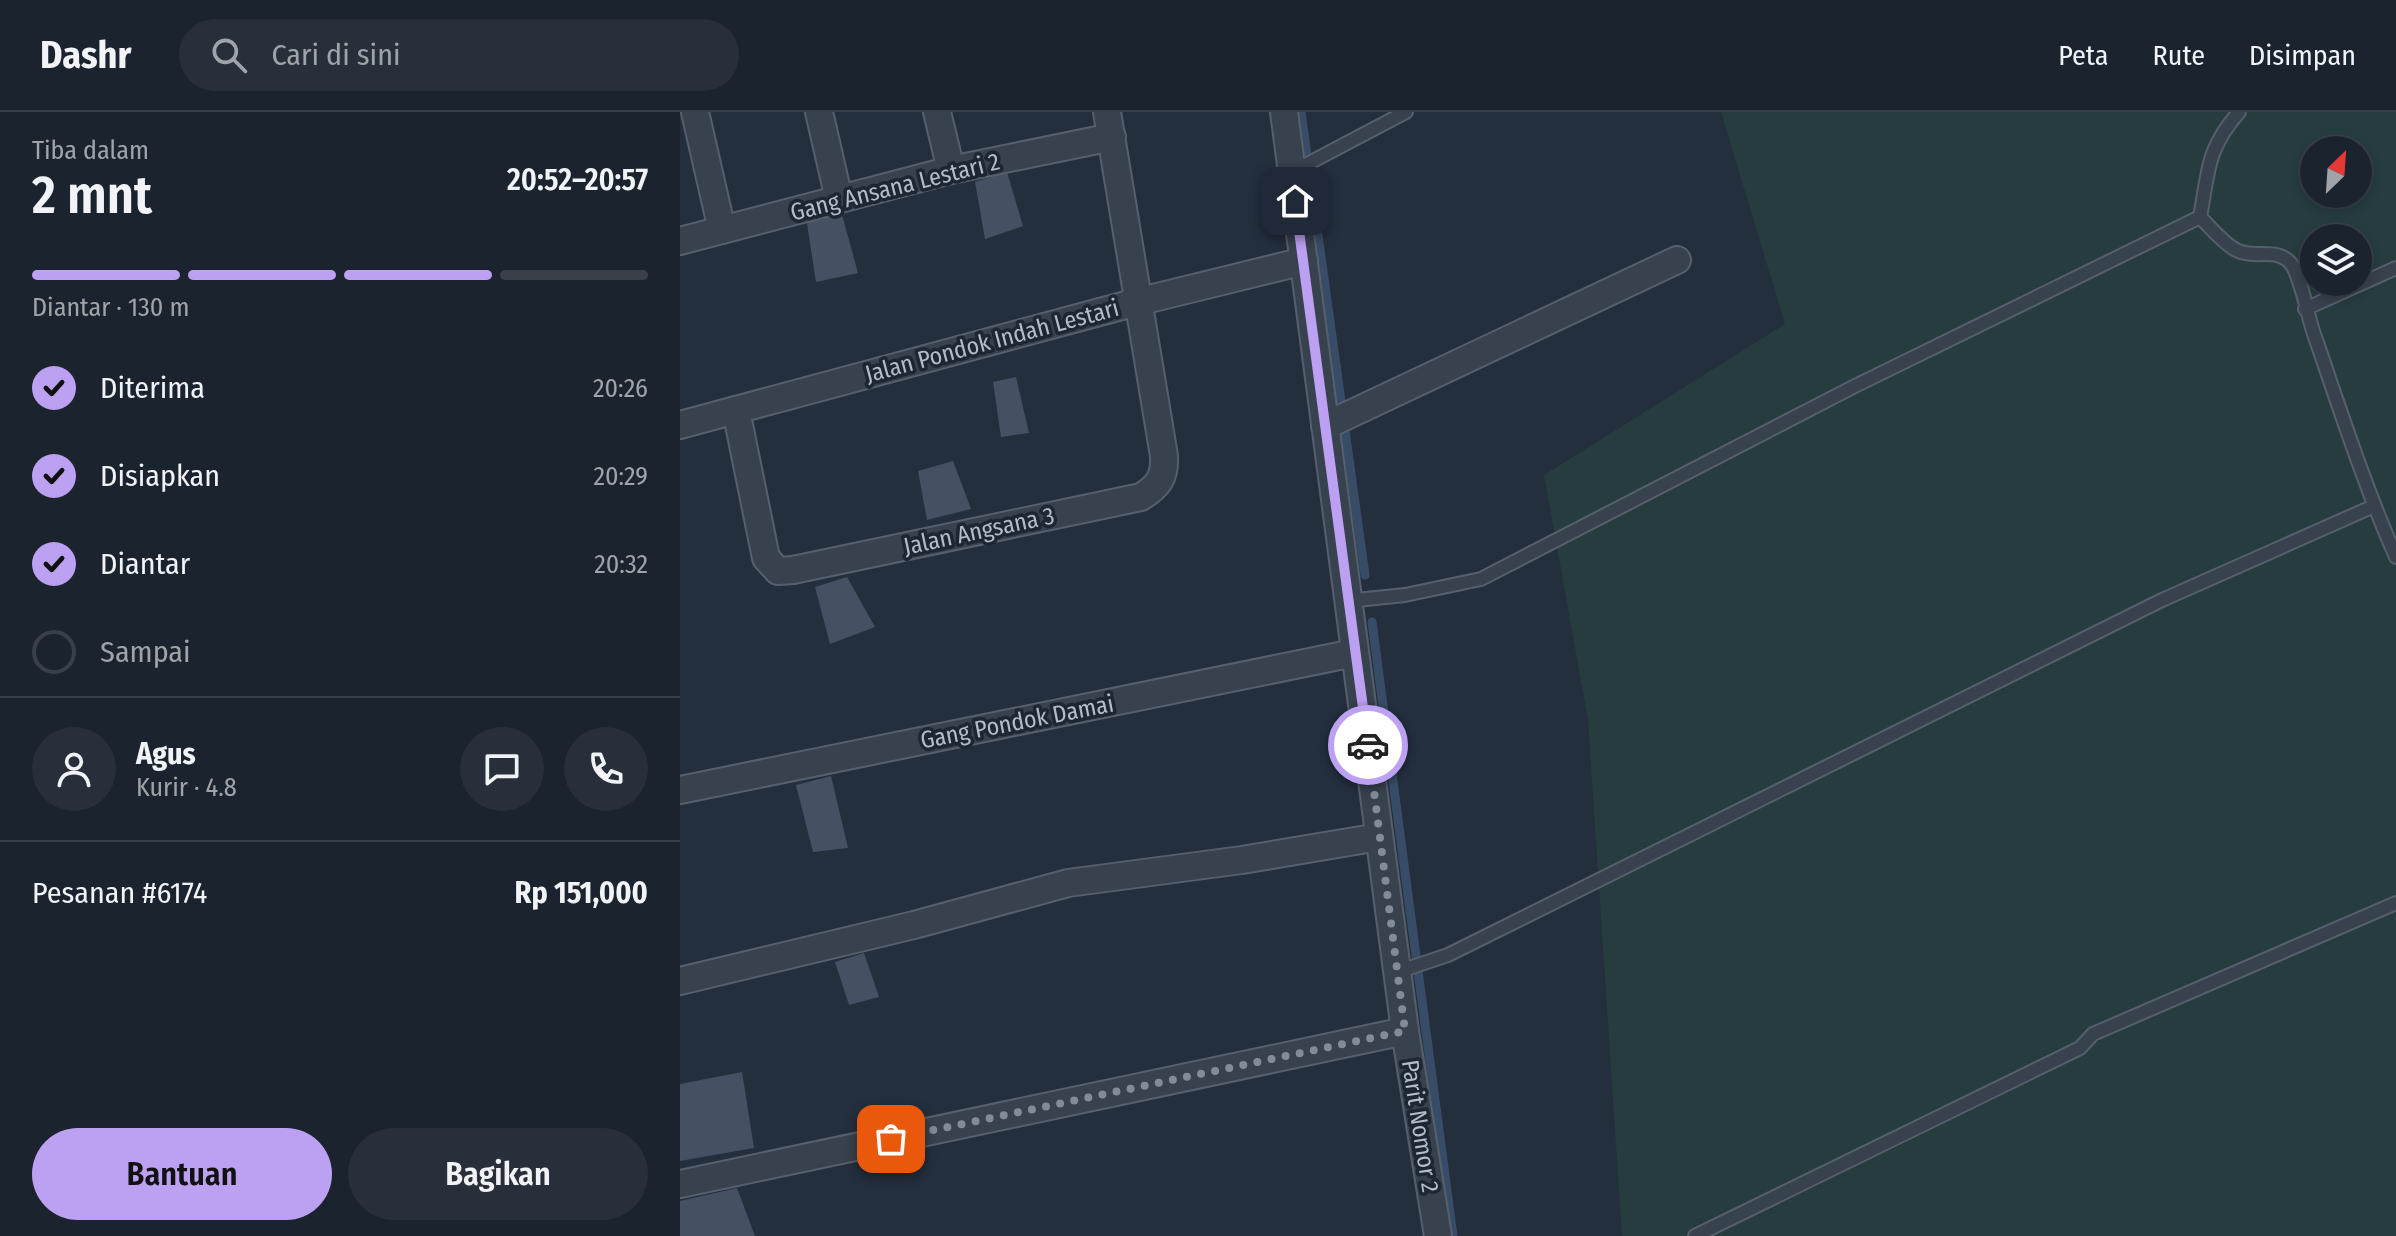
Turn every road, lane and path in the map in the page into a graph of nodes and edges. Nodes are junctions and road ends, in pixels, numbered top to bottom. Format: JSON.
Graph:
{"nodes":[{"id":1,"x":695,"y":112,"type":"edge"},
{"id":2,"x":819,"y":112,"type":"edge"},
{"id":3,"x":937,"y":112,"type":"edge"},
{"id":4,"x":1284,"y":112,"type":"edge"},
{"id":5,"x":1406,"y":112,"type":"edge"},
{"id":6,"x":2239,"y":112,"type":"edge"},
{"id":7,"x":1109,"y":125,"type":"edge"},
{"id":8,"x":951,"y":170,"type":"junction"},
{"id":9,"x":1292,"y":172,"type":"junction"},
{"id":10,"x":839,"y":199,"type":"junction"},
{"id":11,"x":2200,"y":217,"type":"junction"},
{"id":12,"x":722,"y":230,"type":"junction"},
{"id":13,"x":680,"y":241,"type":"edge"},
{"id":14,"x":1677,"y":260,"type":"dead end"},
{"id":15,"x":1304,"y":261,"type":"junction"},
{"id":16,"x":2396,"y":268,"type":"edge"},
{"id":17,"x":1137,"y":302,"type":"junction"},
{"id":18,"x":2305,"y":309,"type":"junction"},
{"id":19,"x":736,"y":410,"type":"junction"},
{"id":20,"x":680,"y":425,"type":"edge"},
{"id":21,"x":1325,"y":426,"type":"junction"},
{"id":22,"x":2374,"y":506,"type":"junction"},
{"id":23,"x":2396,"y":557,"type":"edge"},
{"id":24,"x":1347,"y":601,"type":"junction"},
{"id":25,"x":1354,"y":653,"type":"junction"},
{"id":26,"x":680,"y":790,"type":"edge"},
{"id":27,"x":1379,"y":837,"type":"junction"},
{"id":28,"x":2396,"y":903,"type":"edge"},
{"id":29,"x":1397,"y":972,"type":"junction"},
{"id":30,"x":680,"y":981,"type":"edge"},
{"id":31,"x":1405,"y":1031,"type":"junction"},
{"id":32,"x":680,"y":1184,"type":"edge"},
{"id":33,"x":1433,"y":1235,"type":"edge"},
{"id":34,"x":1695,"y":1236,"type":"edge"}],
"edges":[{"from":1,"to":12,"type":"street"},
{"from":2,"to":10,"type":"street"},
{"from":3,"to":8,"type":"street"},
{"from":4,"to":9,"type":"street","name":"Parit Nomor 2"},
{"from":5,"to":9,"type":"lane"},
{"from":6,"to":11,"type":"lane"},
{"from":7,"to":8,"type":"street","name":"Gang Ansana Lestari 2"},
{"from":7,"to":17,"type":"street"},
{"from":8,"to":10,"type":"street","name":"Gang Ansana Lestari 2"},
{"from":9,"to":15,"type":"street","name":"Parit Nomor 2"},
{"from":10,"to":12,"type":"street","name":"Gang Ansana Lestari 2"},
{"from":11,"to":18,"type":"lane"},
{"from":11,"to":24,"type":"lane"},
{"from":12,"to":13,"type":"street","name":"Gang Ansana Lestari 2"},
{"from":14,"to":21,"type":"street"},
{"from":15,"to":17,"type":"street","name":"Jalan Pondok Indah Lestari"},
{"from":15,"to":21,"type":"street","name":"Parit Nomor 2"},
{"from":16,"to":18,"type":"lane"},
{"from":17,"to":19,"type":"street","name":"Jalan Pondok Indah Lestari"},
{"from":17,"to":19,"type":"street","name":"Jalan Angsana 3"},
{"from":18,"to":22,"type":"lane"},
{"from":19,"to":20,"type":"street","name":"Jalan Pondok Indah Lestari"},
{"from":21,"to":24,"type":"street","name":"Parit Nomor 2"},
{"from":22,"to":23,"type":"lane"},
{"from":22,"to":29,"type":"lane"},
{"from":24,"to":25,"type":"street","name":"Parit Nomor 2"},
{"from":25,"to":26,"type":"street","name":"Gang Pondok Damai"},
{"from":25,"to":27,"type":"street","name":"Parit Nomor 2"},
{"from":27,"to":29,"type":"street","name":"Parit Nomor 2"},
{"from":27,"to":30,"type":"street"},
{"from":28,"to":34,"type":"lane"},
{"from":29,"to":31,"type":"street","name":"Parit Nomor 2"},
{"from":31,"to":32,"type":"street"},
{"from":31,"to":33,"type":"street","name":"Parit Nomor 2"}]}
